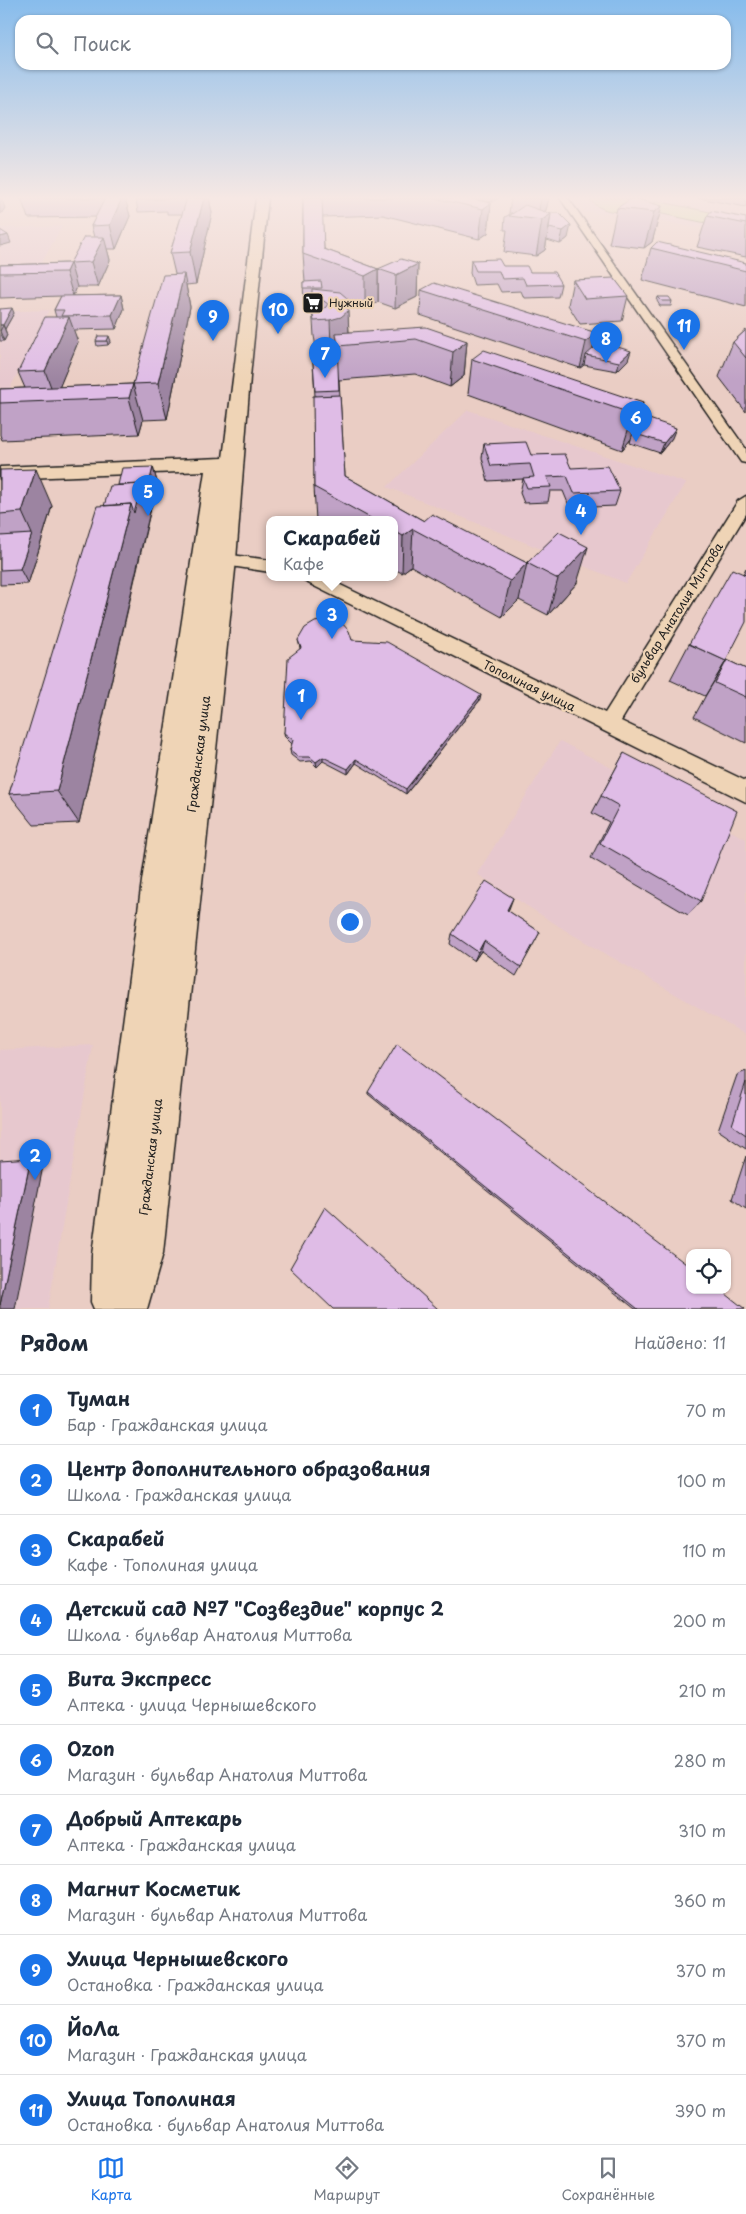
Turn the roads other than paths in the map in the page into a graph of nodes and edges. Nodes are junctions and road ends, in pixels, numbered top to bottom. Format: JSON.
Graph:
{"nodes":[{"id":1,"x":247,"y":259,"type":"edge"},
{"id":2,"x":251,"y":259,"type":"edge"},
{"id":3,"x":607,"y":259,"type":"edge"},
{"id":4,"x":245,"y":291,"type":"junction"},
{"id":5,"x":746,"y":458,"type":"edge"},
{"id":6,"x":224,"y":465,"type":"junction"},
{"id":7,"x":0,"y":472,"type":"edge"},
{"id":8,"x":746,"y":501,"type":"edge"},
{"id":9,"x":213,"y":558,"type":"junction"},
{"id":10,"x":266,"y":565,"type":"edge"},
{"id":11,"x":318,"y":581,"type":"edge"},
{"id":12,"x":608,"y":725,"type":"junction"},
{"id":13,"x":746,"y":792,"type":"edge"},
{"id":14,"x":115,"y":1309,"type":"edge"},
{"id":15,"x":123,"y":1309,"type":"edge"}],
"edges":[{"from":1,"to":4,"type":"main road","name":"Гражданская улица"},
{"from":2,"to":4,"type":"main road","name":"Гражданская улица"},
{"from":3,"to":5,"type":"street"},
{"from":4,"to":6,"type":"main road","name":"Гражданская улица"},
{"from":6,"to":7,"type":"main road"},
{"from":6,"to":9,"type":"main road","name":"Гражданская улица"},
{"from":8,"to":12,"type":"street","name":"бульвар Анатолия Миттова"},
{"from":9,"to":10,"type":"street"},
{"from":9,"to":14,"type":"main road","name":"Гражданская улица"},
{"from":9,"to":15,"type":"main road","name":"Гражданская улица"},
{"from":11,"to":12,"type":"street","name":"Тополиная улица"},
{"from":12,"to":13,"type":"street","name":"Тополиная улица"}]}
